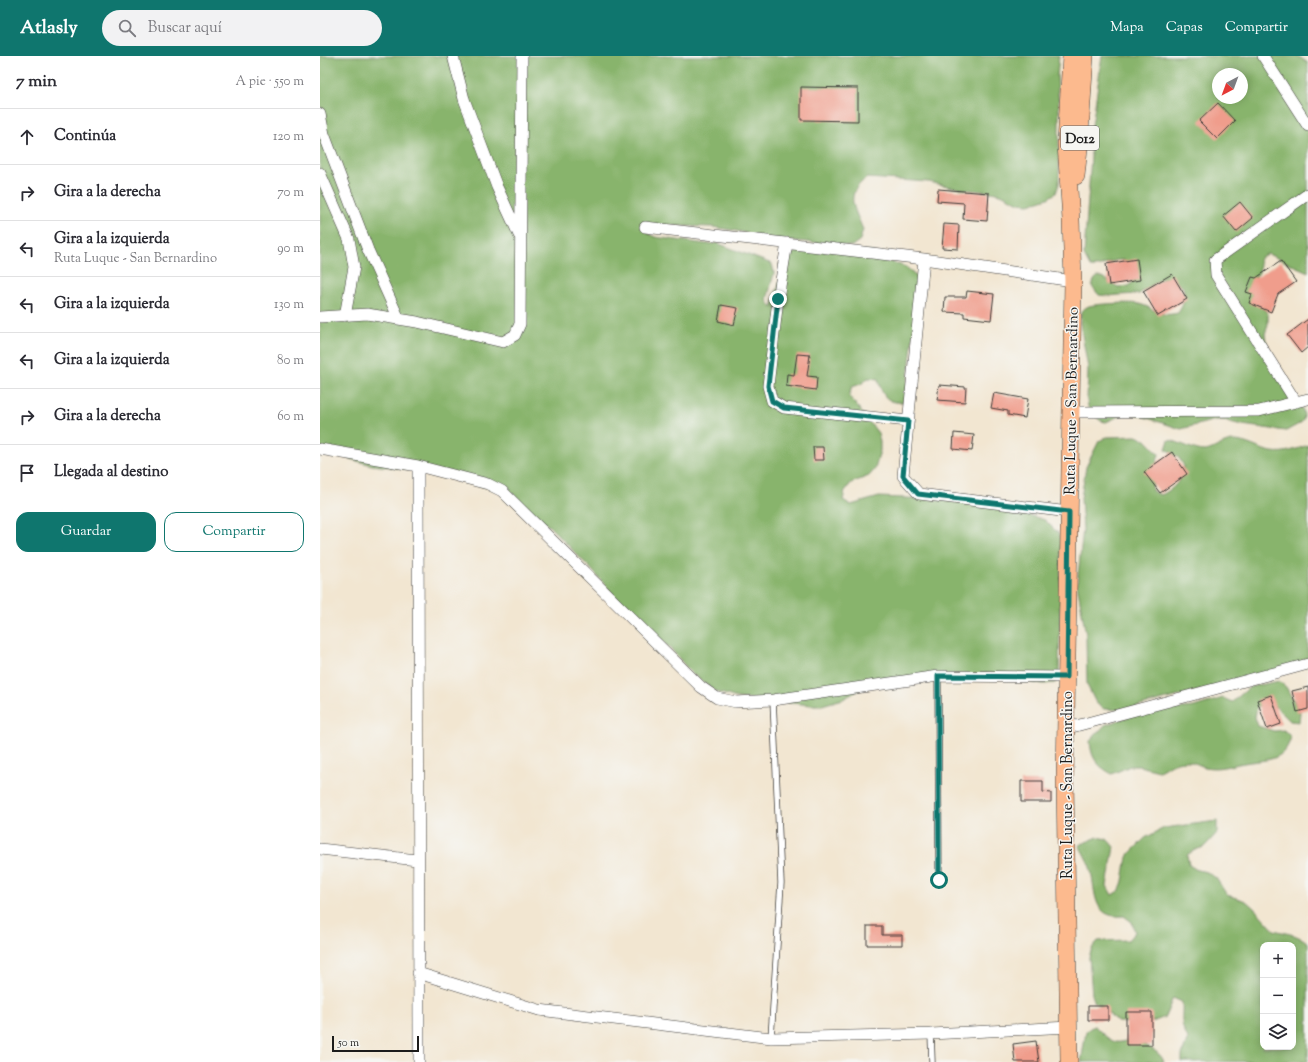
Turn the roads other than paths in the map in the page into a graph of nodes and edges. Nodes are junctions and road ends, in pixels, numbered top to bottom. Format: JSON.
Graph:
{"nodes":[{"id":1,"x":453,"y":56,"type":"edge"},
{"id":2,"x":522,"y":56,"type":"edge"},
{"id":3,"x":1071,"y":56,"type":"edge"},
{"id":4,"x":1085,"y":56,"type":"edge"},
{"id":5,"x":1263,"y":56,"type":"edge"},
{"id":6,"x":320,"y":114,"type":"edge"},
{"id":7,"x":1308,"y":126,"type":"edge"},
{"id":8,"x":320,"y":173,"type":"edge"},
{"id":9,"x":1308,"y":194,"type":"edge"},
{"id":10,"x":1071,"y":220,"type":"junction"},
{"id":11,"x":645,"y":227,"type":"dead end"},
{"id":12,"x":520,"y":238,"type":"junction"},
{"id":13,"x":787,"y":243,"type":"junction"},
{"id":14,"x":924,"y":259,"type":"junction"},
{"id":15,"x":1073,"y":281,"type":"junction"},
{"id":16,"x":345,"y":316,"type":"junction"},
{"id":17,"x":320,"y":317,"type":"edge"},
{"id":18,"x":399,"y":319,"type":"junction"},
{"id":19,"x":1308,"y":399,"type":"edge"},
{"id":20,"x":1296,"y":402,"type":"junction"},
{"id":21,"x":1071,"y":408,"type":"junction"},
{"id":22,"x":908,"y":421,"type":"junction"},
{"id":23,"x":320,"y":449,"type":"edge"},
{"id":24,"x":418,"y":466,"type":"junction"},
{"id":25,"x":1069,"y":512,"type":"junction"},
{"id":26,"x":1308,"y":664,"type":"edge"},
{"id":27,"x":938,"y":676,"type":"junction"},
{"id":28,"x":1067,"y":677,"type":"junction"},
{"id":29,"x":773,"y":700,"type":"junction"},
{"id":30,"x":1066,"y":711,"type":"junction"},
{"id":31,"x":320,"y":849,"type":"edge"},
{"id":32,"x":418,"y":860,"type":"junction"},
{"id":33,"x":939,"y":880,"type":"dead end"},
{"id":34,"x":418,"y":973,"type":"junction"},
{"id":35,"x":1068,"y":1027,"type":"junction"},
{"id":36,"x":931,"y":1034,"type":"junction"},
{"id":37,"x":771,"y":1038,"type":"junction"},
{"id":38,"x":419,"y":1062,"type":"edge"},
{"id":39,"x":932,"y":1062,"type":"edge"},
{"id":40,"x":1069,"y":1062,"type":"edge"}],
"edges":[{"from":1,"to":12,"type":"street"},
{"from":2,"to":12,"type":"street"},
{"from":3,"to":10,"type":"main road","number":"D012"},
{"from":4,"to":10,"type":"main road","number":"D012"},
{"from":5,"to":7,"type":"street"},
{"from":6,"to":18,"type":"street"},
{"from":8,"to":16,"type":"street"},
{"from":9,"to":20,"type":"street"},
{"from":10,"to":15,"type":"main road","name":"Ruta Luque - San Bernardino","number":"D012"},
{"from":11,"to":13,"type":"street"},
{"from":12,"to":18,"type":"street"},
{"from":13,"to":14,"type":"street"},
{"from":13,"to":22,"type":"street"},
{"from":14,"to":15,"type":"street"},
{"from":14,"to":22,"type":"street"},
{"from":15,"to":21,"type":"main road","name":"Ruta Luque - San Bernardino","number":"D012"},
{"from":16,"to":17,"type":"street"},
{"from":16,"to":18,"type":"street"},
{"from":19,"to":20,"type":"street"},
{"from":20,"to":21,"type":"street"},
{"from":21,"to":25,"type":"main road","name":"Ruta Luque - San Bernardino","number":"D012"},
{"from":22,"to":25,"type":"street"},
{"from":23,"to":24,"type":"street"},
{"from":24,"to":29,"type":"street"},
{"from":24,"to":32,"type":"street"},
{"from":25,"to":28,"type":"main road","name":"Ruta Luque - San Bernardino","number":"D012"},
{"from":26,"to":30,"type":"street"},
{"from":27,"to":28,"type":"street"},
{"from":27,"to":29,"type":"street"},
{"from":27,"to":33,"type":"lane"},
{"from":28,"to":30,"type":"main road","name":"Ruta Luque - San Bernardino","number":"D012"},
{"from":29,"to":37,"type":"lane"},
{"from":30,"to":35,"type":"main road","name":"Ruta Luque - San Bernardino","number":"D012"},
{"from":31,"to":32,"type":"street"},
{"from":32,"to":34,"type":"street"},
{"from":34,"to":37,"type":"street"},
{"from":34,"to":38,"type":"street"},
{"from":35,"to":36,"type":"street"},
{"from":35,"to":40,"type":"main road","name":"Ruta Luque - San Bernardino","number":"D012"},
{"from":36,"to":37,"type":"street"},
{"from":36,"to":39,"type":"lane"}]}
